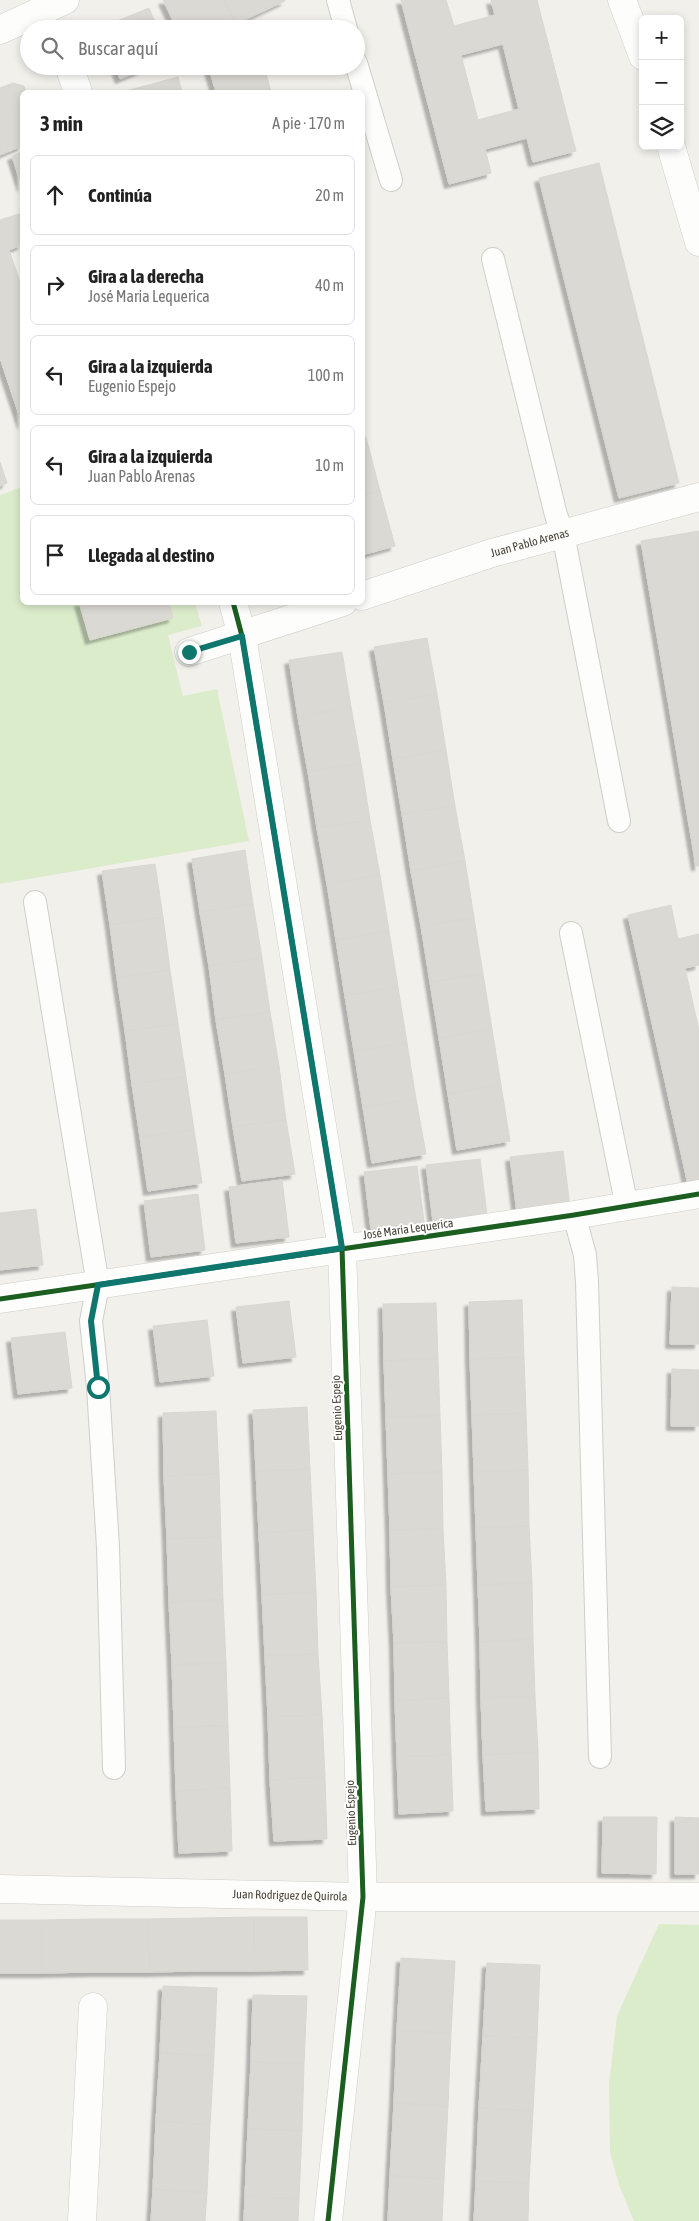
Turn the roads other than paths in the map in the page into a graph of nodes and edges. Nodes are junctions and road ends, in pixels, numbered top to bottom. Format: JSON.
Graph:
{"nodes":[{"id":1,"x":338,"y":0,"type":"edge"},
{"id":2,"x":622,"y":0,"type":"edge"},
{"id":3,"x":55,"y":9,"type":"edge"},
{"id":4,"x":26,"y":20,"type":"edge"},
{"id":5,"x":344,"y":20,"type":"edge"},
{"id":6,"x":20,"y":22,"type":"edge"},
{"id":7,"x":0,"y":30,"type":"edge"},
{"id":8,"x":639,"y":45,"type":"edge"},
{"id":9,"x":72,"y":75,"type":"edge"},
{"id":10,"x":360,"y":75,"type":"edge"},
{"id":11,"x":77,"y":90,"type":"edge"},
{"id":12,"x":364,"y":90,"type":"edge"},
{"id":13,"x":365,"y":93,"type":"edge"},
{"id":14,"x":672,"y":150,"type":"edge"},
{"id":15,"x":391,"y":180,"type":"dead end"},
{"id":16,"x":699,"y":242,"type":"edge"},
{"id":17,"x":493,"y":259,"type":"dead end"},
{"id":18,"x":699,"y":497,"type":"edge"},
{"id":19,"x":564,"y":534,"type":"junction"},
{"id":20,"x":365,"y":595,"type":"edge"},
{"id":21,"x":234,"y":605,"type":"edge"},
{"id":22,"x":334,"y":605,"type":"edge"},
{"id":23,"x":242,"y":636,"type":"junction"},
{"id":24,"x":189,"y":652,"type":"dead end"},
{"id":25,"x":619,"y":821,"type":"dead end"},
{"id":26,"x":36,"y":902,"type":"dead end"},
{"id":27,"x":571,"y":933,"type":"dead end"},
{"id":28,"x":699,"y":1194,"type":"edge"},
{"id":29,"x":627,"y":1207,"type":"junction"},
{"id":30,"x":574,"y":1215,"type":"junction"},
{"id":31,"x":342,"y":1248,"type":"junction"},
{"id":32,"x":98,"y":1285,"type":"junction"},
{"id":33,"x":0,"y":1299,"type":"edge"},
{"id":34,"x":600,"y":1757,"type":"dead end"},
{"id":35,"x":114,"y":1768,"type":"dead end"},
{"id":36,"x":0,"y":1889,"type":"edge"},
{"id":37,"x":363,"y":1897,"type":"junction"},
{"id":38,"x":699,"y":1897,"type":"edge"},
{"id":39,"x":92,"y":2008,"type":"dead end"},
{"id":40,"x":82,"y":2221,"type":"edge"},
{"id":41,"x":328,"y":2221,"type":"edge"}],
"edges":[{"from":1,"to":5,"type":"lane"},
{"from":2,"to":8,"type":"street"},
{"from":3,"to":4,"type":"street"},
{"from":6,"to":7,"type":"street"},
{"from":9,"to":11,"type":"street"},
{"from":10,"to":12,"type":"lane"},
{"from":13,"to":15,"type":"lane"},
{"from":14,"to":16,"type":"street"},
{"from":17,"to":19,"type":"lane"},
{"from":18,"to":19,"type":"street","name":"Juan Pablo Arenas"},
{"from":19,"to":20,"type":"street","name":"Juan Pablo Arenas"},
{"from":19,"to":25,"type":"lane"},
{"from":21,"to":23,"type":"street","name":"Eugenio Espejo"},
{"from":22,"to":23,"type":"street"},
{"from":23,"to":24,"type":"street"},
{"from":23,"to":31,"type":"street","name":"Eugenio Espejo"},
{"from":26,"to":32,"type":"lane"},
{"from":27,"to":29,"type":"lane"},
{"from":28,"to":29,"type":"street","name":"José Maria Lequerica"},
{"from":29,"to":30,"type":"street","name":"José Maria Lequerica"},
{"from":30,"to":31,"type":"street","name":"José Maria Lequerica"},
{"from":30,"to":34,"type":"lane"},
{"from":31,"to":32,"type":"street","name":"José Maria Lequerica"},
{"from":31,"to":37,"type":"street","name":"Eugenio Espejo"},
{"from":32,"to":33,"type":"street","name":"José Maria Lequerica"},
{"from":32,"to":35,"type":"lane"},
{"from":36,"to":37,"type":"street","name":"Juan Rodriguez de Quirola"},
{"from":37,"to":38,"type":"street","name":"Juan Rodriguez de Quirola"},
{"from":37,"to":41,"type":"street","name":"Eugenio Espejo"},
{"from":39,"to":40,"type":"street"}]}
